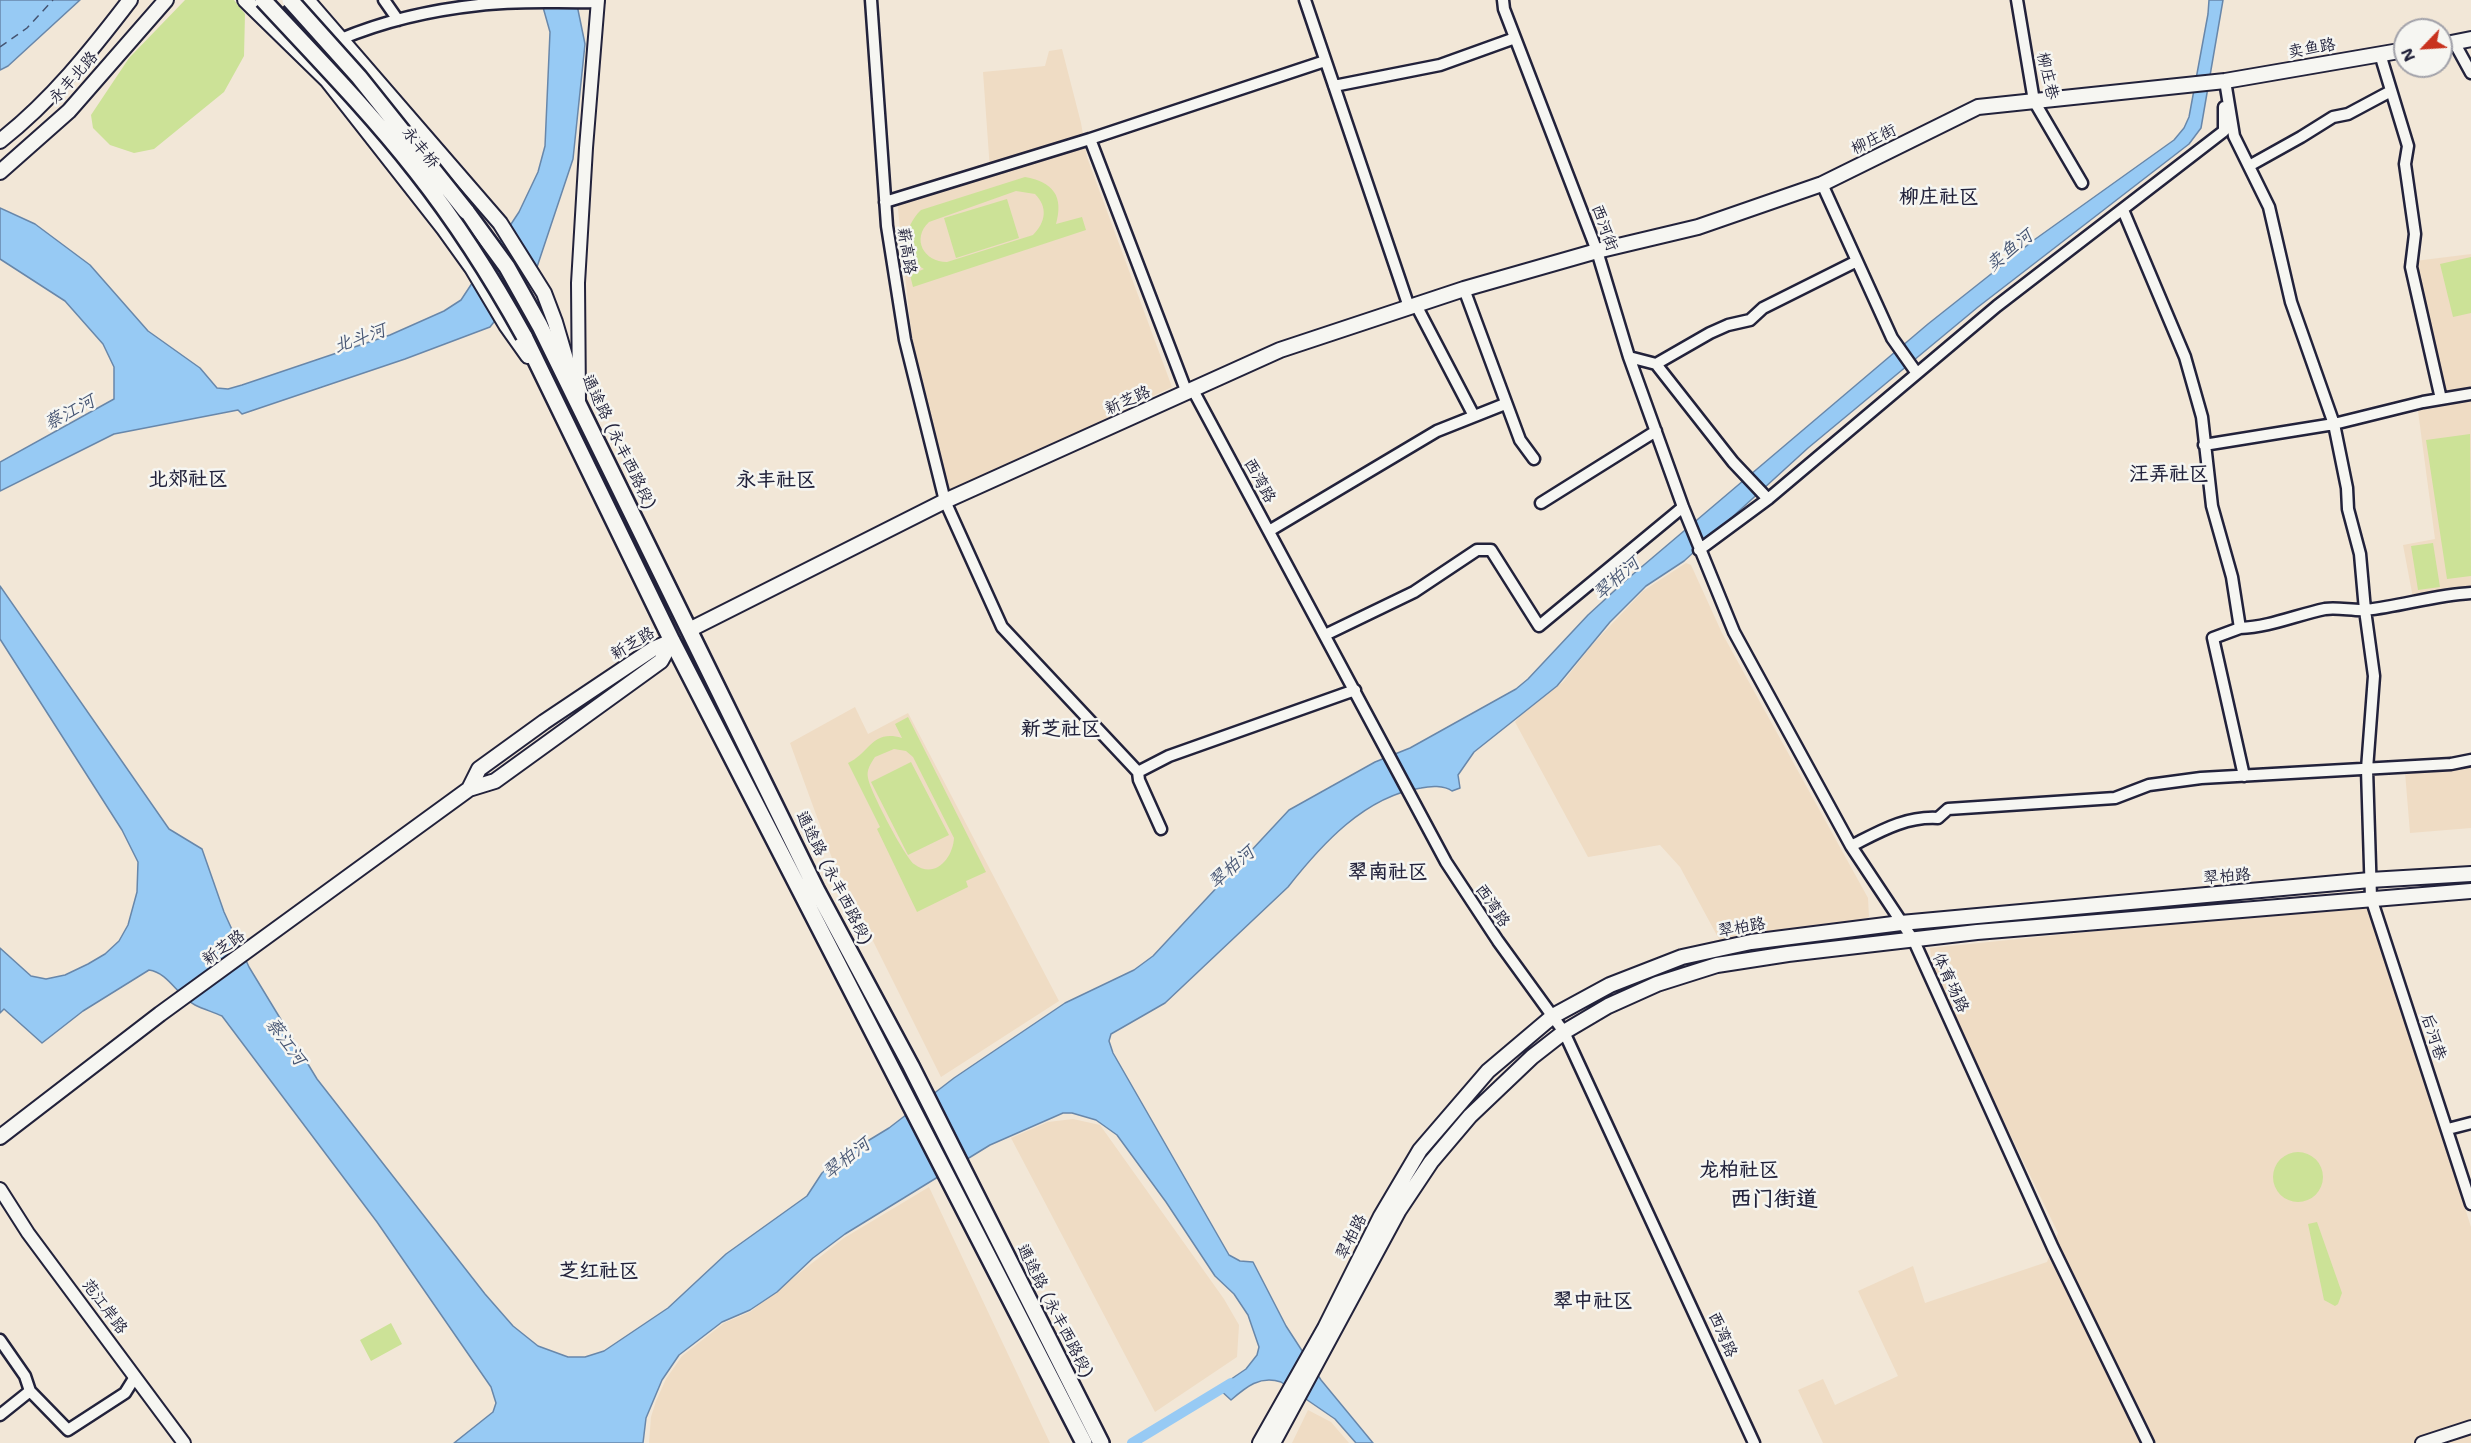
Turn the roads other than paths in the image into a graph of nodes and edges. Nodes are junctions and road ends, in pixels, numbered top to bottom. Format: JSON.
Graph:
{"nodes":[{"id":1,"x":130,"y":0,"type":"edge"},
{"id":2,"x":166,"y":0,"type":"edge"},
{"id":3,"x":245,"y":0,"type":"edge"},
{"id":4,"x":263,"y":0,"type":"edge"},
{"id":5,"x":290,"y":0,"type":"edge"},
{"id":6,"x":308,"y":0,"type":"edge"},
{"id":7,"x":384,"y":0,"type":"edge"},
{"id":8,"x":871,"y":0,"type":"edge"},
{"id":9,"x":1305,"y":0,"type":"edge"},
{"id":10,"x":1503,"y":0,"type":"edge"},
{"id":11,"x":2018,"y":0,"type":"edge"},
{"id":12,"x":598,"y":1,"type":"edge"},
{"id":13,"x":398,"y":20,"type":"junction"},
{"id":14,"x":341,"y":39,"type":"junction"},
{"id":15,"x":1515,"y":39,"type":"junction"},
{"id":16,"x":2471,"y":39,"type":"edge"},
{"id":17,"x":2453,"y":43,"type":"edge"},
{"id":18,"x":2453,"y":51,"type":"edge"},
{"id":19,"x":2393,"y":52,"type":"edge"},
{"id":20,"x":2380,"y":54,"type":"junction"},
{"id":21,"x":1325,"y":61,"type":"junction"},
{"id":22,"x":2471,"y":73,"type":"edge"},
{"id":23,"x":2225,"y":81,"type":"junction"},
{"id":24,"x":1334,"y":86,"type":"junction"},
{"id":25,"x":2169,"y":87,"type":"joint"},
{"id":26,"x":2391,"y":91,"type":"junction"},
{"id":27,"x":2034,"y":101,"type":"junction"},
{"id":28,"x":1090,"y":139,"type":"junction"},
{"id":29,"x":0,"y":141,"type":"edge"},
{"id":30,"x":2249,"y":166,"type":"junction"},
{"id":31,"x":0,"y":172,"type":"edge"},
{"id":32,"x":2082,"y":183,"type":"dead end"},
{"id":33,"x":1822,"y":184,"type":"junction"},
{"id":34,"x":885,"y":202,"type":"junction"},
{"id":35,"x":2123,"y":210,"type":"junction"},
{"id":36,"x":1597,"y":251,"type":"junction"},
{"id":37,"x":1857,"y":261,"type":"junction"},
{"id":38,"x":1464,"y":289,"type":"junction"},
{"id":39,"x":1412,"y":306,"type":"junction"},
{"id":40,"x":540,"y":326,"type":"joint"},
{"id":41,"x":524,"y":336,"type":"joint"},
{"id":42,"x":1629,"y":357,"type":"junction"},
{"id":43,"x":1656,"y":364,"type":"junction"},
{"id":44,"x":538,"y":369,"type":"junction"},
{"id":45,"x":1915,"y":370,"type":"junction"},
{"id":46,"x":1190,"y":391,"type":"junction"},
{"id":47,"x":2471,"y":394,"type":"edge"},
{"id":48,"x":2441,"y":399,"type":"junction"},
{"id":49,"x":579,"y":402,"type":"junction"},
{"id":50,"x":1505,"y":404,"type":"junction"},
{"id":51,"x":1474,"y":416,"type":"junction"},
{"id":52,"x":2334,"y":424,"type":"junction"},
{"id":53,"x":1656,"y":431,"type":"junction"},
{"id":54,"x":2204,"y":445,"type":"junction"},
{"id":55,"x":1534,"y":459,"type":"dead end"},
{"id":56,"x":1768,"y":499,"type":"junction"},
{"id":57,"x":945,"y":501,"type":"junction"},
{"id":58,"x":1541,"y":503,"type":"dead end"},
{"id":59,"x":1683,"y":507,"type":"junction"},
{"id":60,"x":1269,"y":531,"type":"junction"},
{"id":61,"x":1699,"y":550,"type":"junction"},
{"id":62,"x":2471,"y":593,"type":"edge"},
{"id":63,"x":2365,"y":610,"type":"junction"},
{"id":64,"x":2240,"y":628,"type":"junction"},
{"id":65,"x":691,"y":629,"type":"junction"},
{"id":66,"x":1325,"y":634,"type":"junction"},
{"id":67,"x":672,"y":641,"type":"junction"},
{"id":68,"x":1355,"y":690,"type":"junction"},
{"id":69,"x":2471,"y":760,"type":"edge"},
{"id":70,"x":2367,"y":769,"type":"junction"},
{"id":71,"x":1138,"y":772,"type":"junction"},
{"id":72,"x":2244,"y":776,"type":"junction"},
{"id":73,"x":469,"y":789,"type":"junction"},
{"id":74,"x":1161,"y":829,"type":"dead end"},
{"id":75,"x":1851,"y":846,"type":"junction"},
{"id":76,"x":2471,"y":874,"type":"edge"},
{"id":77,"x":2370,"y":880,"type":"junction"},
{"id":78,"x":2471,"y":891,"type":"edge"},
{"id":79,"x":2371,"y":898,"type":"junction"},
{"id":80,"x":1901,"y":922,"type":"junction"},
{"id":81,"x":1914,"y":941,"type":"junction"},
{"id":82,"x":1553,"y":1016,"type":"junction"},
{"id":83,"x":1564,"y":1032,"type":"junction"},
{"id":84,"x":2471,"y":1123,"type":"edge"},
{"id":85,"x":2448,"y":1129,"type":"junction"},
{"id":86,"x":0,"y":1137,"type":"edge"},
{"id":87,"x":0,"y":1189,"type":"edge"},
{"id":88,"x":2471,"y":1204,"type":"edge"},
{"id":89,"x":1328,"y":1333,"type":"junction"},
{"id":90,"x":0,"y":1340,"type":"edge"},
{"id":91,"x":135,"y":1377,"type":"junction"},
{"id":92,"x":30,"y":1391,"type":"junction"},
{"id":93,"x":1287,"y":1407,"type":"junction"},
{"id":94,"x":0,"y":1415,"type":"edge"},
{"id":95,"x":2471,"y":1427,"type":"edge"},
{"id":96,"x":1094,"y":1441,"type":"edge"},
{"id":97,"x":184,"y":1443,"type":"edge"},
{"id":98,"x":1260,"y":1443,"type":"edge"},
{"id":99,"x":1274,"y":1443,"type":"edge"},
{"id":100,"x":1754,"y":1443,"type":"edge"},
{"id":101,"x":2148,"y":1443,"type":"edge"},
{"id":102,"x":2422,"y":1443,"type":"edge"}],
"edges":[{"from":1,"to":29,"type":"main road","name":"永丰北路"},
{"from":2,"to":31,"type":"main road","name":"永丰北路"},
{"from":3,"to":44,"type":"main road"},
{"from":4,"to":41,"type":"main road","name":"永丰桥","bridge":true},
{"from":5,"to":40,"type":"main road","name":"永丰桥","bridge":true},
{"from":6,"to":14,"type":"main road"},
{"from":7,"to":13,"type":"street"},
{"from":8,"to":34,"type":"street","name":"薪高路"},
{"from":9,"to":21,"type":"street"},
{"from":10,"to":15,"type":"street","name":"西河街"},
{"from":11,"to":27,"type":"street","name":"柳庄巷"},
{"from":12,"to":13,"type":"street"},
{"from":12,"to":49,"type":"street"},
{"from":13,"to":14,"type":"street"},
{"from":14,"to":49,"type":"main road"},
{"from":15,"to":24,"type":"street"},
{"from":15,"to":36,"type":"street","name":"西河街"},
{"from":16,"to":17,"type":"main road"},
{"from":18,"to":22,"type":"street"},
{"from":19,"to":20,"type":"main road","name":"卖鱼路"},
{"from":20,"to":23,"type":"main road","name":"卖鱼路"},
{"from":20,"to":26,"type":"street"},
{"from":21,"to":24,"type":"street"},
{"from":21,"to":28,"type":"street"},
{"from":23,"to":25,"type":"main road","name":"卖鱼路"},
{"from":23,"to":30,"type":"street","name":"后河巷"},
{"from":23,"to":35,"type":"street"},
{"from":24,"to":39,"type":"street"},
{"from":25,"to":27,"type":"main road","name":"柳庄街"},
{"from":26,"to":30,"type":"street"},
{"from":26,"to":48,"type":"street"},
{"from":27,"to":32,"type":"street","name":"柳庄巷"},
{"from":27,"to":33,"type":"main road","name":"柳庄街"},
{"from":28,"to":34,"type":"street"},
{"from":28,"to":46,"type":"street","name":"西湾路"},
{"from":30,"to":52,"type":"street","name":"后河巷"},
{"from":33,"to":36,"type":"main road","name":"柳庄街"},
{"from":33,"to":37,"type":"street"},
{"from":34,"to":57,"type":"street","name":"薪高路"},
{"from":35,"to":45,"type":"street"},
{"from":35,"to":54,"type":"street"},
{"from":36,"to":38,"type":"main road","name":"新芝路"},
{"from":36,"to":42,"type":"street","name":"西河街"},
{"from":37,"to":43,"type":"street"},
{"from":37,"to":45,"type":"street"},
{"from":38,"to":39,"type":"main road","name":"新芝路"},
{"from":38,"to":50,"type":"street"},
{"from":39,"to":46,"type":"main road","name":"新芝路"},
{"from":39,"to":51,"type":"street"},
{"from":40,"to":49,"type":"main road","name":"通途路 (永丰西路段)"},
{"from":41,"to":44,"type":"main road","name":"通途路 (永丰西路段)"},
{"from":42,"to":43,"type":"street"},
{"from":42,"to":53,"type":"street","name":"西河街"},
{"from":43,"to":56,"type":"street"},
{"from":44,"to":67,"type":"main road","name":"通途路 (永丰西路段)"},
{"from":45,"to":56,"type":"street"},
{"from":46,"to":57,"type":"main road","name":"新芝路"},
{"from":46,"to":60,"type":"street","name":"西湾路"},
{"from":47,"to":48,"type":"street"},
{"from":48,"to":52,"type":"street"},
{"from":49,"to":65,"type":"main road","name":"通途路 (永丰西路段)"},
{"from":50,"to":51,"type":"street"},
{"from":50,"to":55,"type":"street"},
{"from":51,"to":60,"type":"street"},
{"from":52,"to":54,"type":"street"},
{"from":52,"to":63,"type":"street","name":"后河巷"},
{"from":53,"to":58,"type":"street"},
{"from":53,"to":59,"type":"street","name":"西河街"},
{"from":54,"to":64,"type":"street"},
{"from":56,"to":61,"type":"street"},
{"from":57,"to":65,"type":"main road","name":"新芝路"},
{"from":57,"to":71,"type":"street","name":"薪高路"},
{"from":59,"to":61,"type":"street","name":"体育场路"},
{"from":59,"to":66,"type":"street"},
{"from":60,"to":66,"type":"street","name":"西湾路"},
{"from":61,"to":75,"type":"street","name":"体育场路"},
{"from":62,"to":63,"type":"street"},
{"from":63,"to":64,"type":"street"},
{"from":63,"to":70,"type":"street","name":"后河巷"},
{"from":64,"to":72,"type":"street"},
{"from":65,"to":96,"type":"main road","name":"通途路 (永丰西路段)"},
{"from":66,"to":68,"type":"street","name":"西湾路"},
{"from":67,"to":73,"type":"main road","name":"新芝路"},
{"from":67,"to":73,"type":"main road","name":"新芝路"},
{"from":67,"to":96,"type":"main road","name":"通途路 (永丰西路段)"},
{"from":68,"to":71,"type":"street"},
{"from":68,"to":82,"type":"street","name":"西湾路"},
{"from":69,"to":70,"type":"street"},
{"from":70,"to":72,"type":"street"},
{"from":70,"to":77,"type":"street","name":"后河巷"},
{"from":71,"to":74,"type":"street"},
{"from":72,"to":75,"type":"street"},
{"from":73,"to":86,"type":"main road","name":"新芝路"},
{"from":75,"to":80,"type":"street","name":"体育场路"},
{"from":76,"to":77,"type":"main road","name":"翠柏路"},
{"from":77,"to":79,"type":"street","name":"后河巷"},
{"from":77,"to":80,"type":"main road","name":"翠柏路"},
{"from":78,"to":79,"type":"main road","name":"翠柏路"},
{"from":79,"to":81,"type":"main road","name":"翠柏路"},
{"from":79,"to":85,"type":"street","name":"后河巷"},
{"from":80,"to":81,"type":"street","name":"体育场路"},
{"from":80,"to":82,"type":"main road","name":"翠柏路"},
{"from":81,"to":83,"type":"main road","name":"翠柏路"},
{"from":81,"to":101,"type":"street","name":"体育场路"},
{"from":82,"to":83,"type":"street","name":"西湾路"},
{"from":82,"to":89,"type":"main road","name":"翠柏路"},
{"from":83,"to":89,"type":"main road","name":"翠柏路"},
{"from":83,"to":100,"type":"street","name":"西湾路"},
{"from":84,"to":85,"type":"street"},
{"from":85,"to":88,"type":"street","name":"后河巷"},
{"from":87,"to":91,"type":"street","name":"范江岸路"},
{"from":89,"to":93,"type":"main road","name":"翠柏路"},
{"from":90,"to":92,"type":"street"},
{"from":91,"to":92,"type":"street"},
{"from":91,"to":97,"type":"street","name":"范江岸路"},
{"from":92,"to":94,"type":"street"},
{"from":93,"to":98,"type":"main road","name":"翠柏路"},
{"from":93,"to":99,"type":"main road","name":"翠柏路"},
{"from":95,"to":102,"type":"street"}]}
